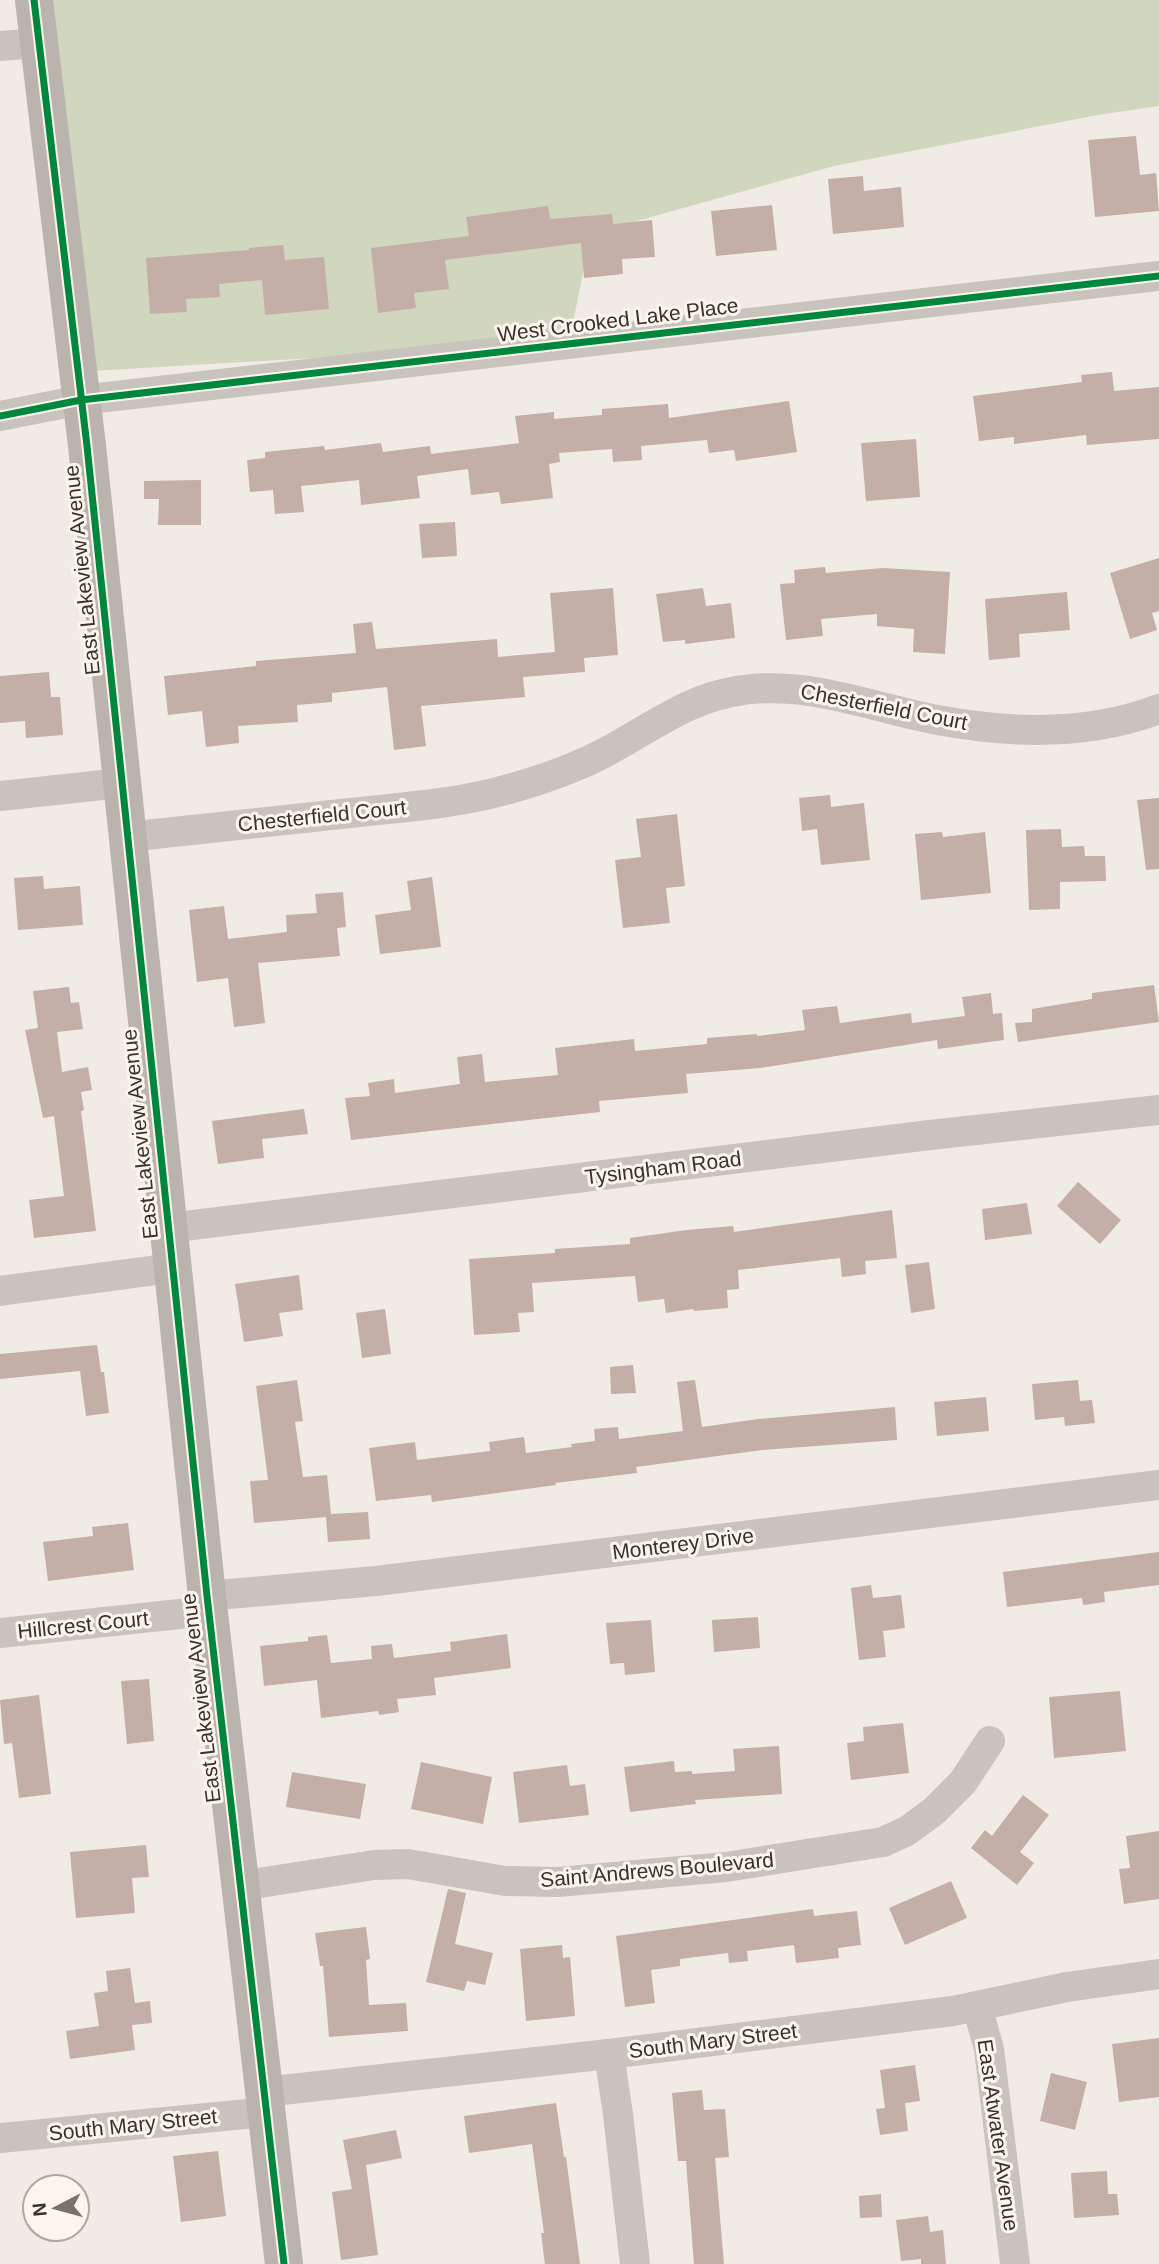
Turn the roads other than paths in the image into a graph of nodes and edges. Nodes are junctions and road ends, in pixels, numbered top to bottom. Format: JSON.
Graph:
{"nodes":[{"id":1,"x":34,"y":0,"type":"edge"},
{"id":2,"x":39,"y":43,"type":"junction"},
{"id":3,"x":0,"y":46,"type":"edge"},
{"id":4,"x":1159,"y":276,"type":"edge"},
{"id":5,"x":81,"y":400,"type":"junction"},
{"id":6,"x":0,"y":416,"type":"edge"},
{"id":7,"x":1159,"y":709,"type":"edge"},
{"id":8,"x":121,"y":783,"type":"junction"},
{"id":9,"x":0,"y":796,"type":"edge"},
{"id":10,"x":127,"y":837,"type":"junction"},
{"id":11,"x":1158,"y":1117,"type":"edge"},
{"id":12,"x":168,"y":1228,"type":"junction"},
{"id":13,"x":172,"y":1268,"type":"junction"},
{"id":14,"x":0,"y":1291,"type":"edge"},
{"id":15,"x":1159,"y":1485,"type":"edge"},
{"id":16,"x":207,"y":1604,"type":"junction"},
{"id":17,"x":0,"y":1633,"type":"edge"},
{"id":18,"x":990,"y":1741,"type":"dead end"},
{"id":19,"x":240,"y":1886,"type":"junction"},
{"id":20,"x":1159,"y":1974,"type":"edge"},
{"id":21,"x":977,"y":2006,"type":"junction"},
{"id":22,"x":609,"y":2054,"type":"junction"},
{"id":23,"x":265,"y":2102,"type":"junction"},
{"id":24,"x":0,"y":2138,"type":"edge"},
{"id":25,"x":284,"y":2264,"type":"edge"},
{"id":26,"x":635,"y":2264,"type":"edge"},
{"id":27,"x":1015,"y":2264,"type":"edge"}],
"edges":[{"from":1,"to":2,"type":"street","name":"East Lakeview Avenue"},
{"from":2,"to":3,"type":"street"},
{"from":2,"to":5,"type":"street","name":"East Lakeview Avenue"},
{"from":4,"to":5,"type":"street","name":"West Crooked Lake Place"},
{"from":5,"to":6,"type":"street","name":"West Crooked Lake Place"},
{"from":5,"to":8,"type":"street","name":"East Lakeview Avenue"},
{"from":7,"to":10,"type":"street","name":"Chesterfield Court"},
{"from":8,"to":9,"type":"street"},
{"from":8,"to":10,"type":"street","name":"East Lakeview Avenue"},
{"from":10,"to":12,"type":"street","name":"East Lakeview Avenue"},
{"from":11,"to":12,"type":"street","name":"Tysingham Road"},
{"from":12,"to":13,"type":"street","name":"East Lakeview Avenue"},
{"from":13,"to":14,"type":"street"},
{"from":13,"to":16,"type":"street","name":"East Lakeview Avenue"},
{"from":15,"to":16,"type":"street","name":"Monterey Drive"},
{"from":16,"to":17,"type":"street","name":"Hillcrest Court"},
{"from":16,"to":19,"type":"street","name":"East Lakeview Avenue"},
{"from":18,"to":19,"type":"street","name":"Saint Andrews Boulevard"},
{"from":19,"to":23,"type":"street","name":"East Lakeview Avenue"},
{"from":20,"to":21,"type":"street","name":"South Mary Street"},
{"from":21,"to":22,"type":"street","name":"South Mary Street"},
{"from":21,"to":27,"type":"street","name":"East Atwater Avenue"},
{"from":22,"to":23,"type":"street","name":"South Mary Street"},
{"from":22,"to":26,"type":"street"},
{"from":23,"to":24,"type":"street","name":"South Mary Street"},
{"from":23,"to":25,"type":"street","name":"East Lakeview Avenue"}]}
